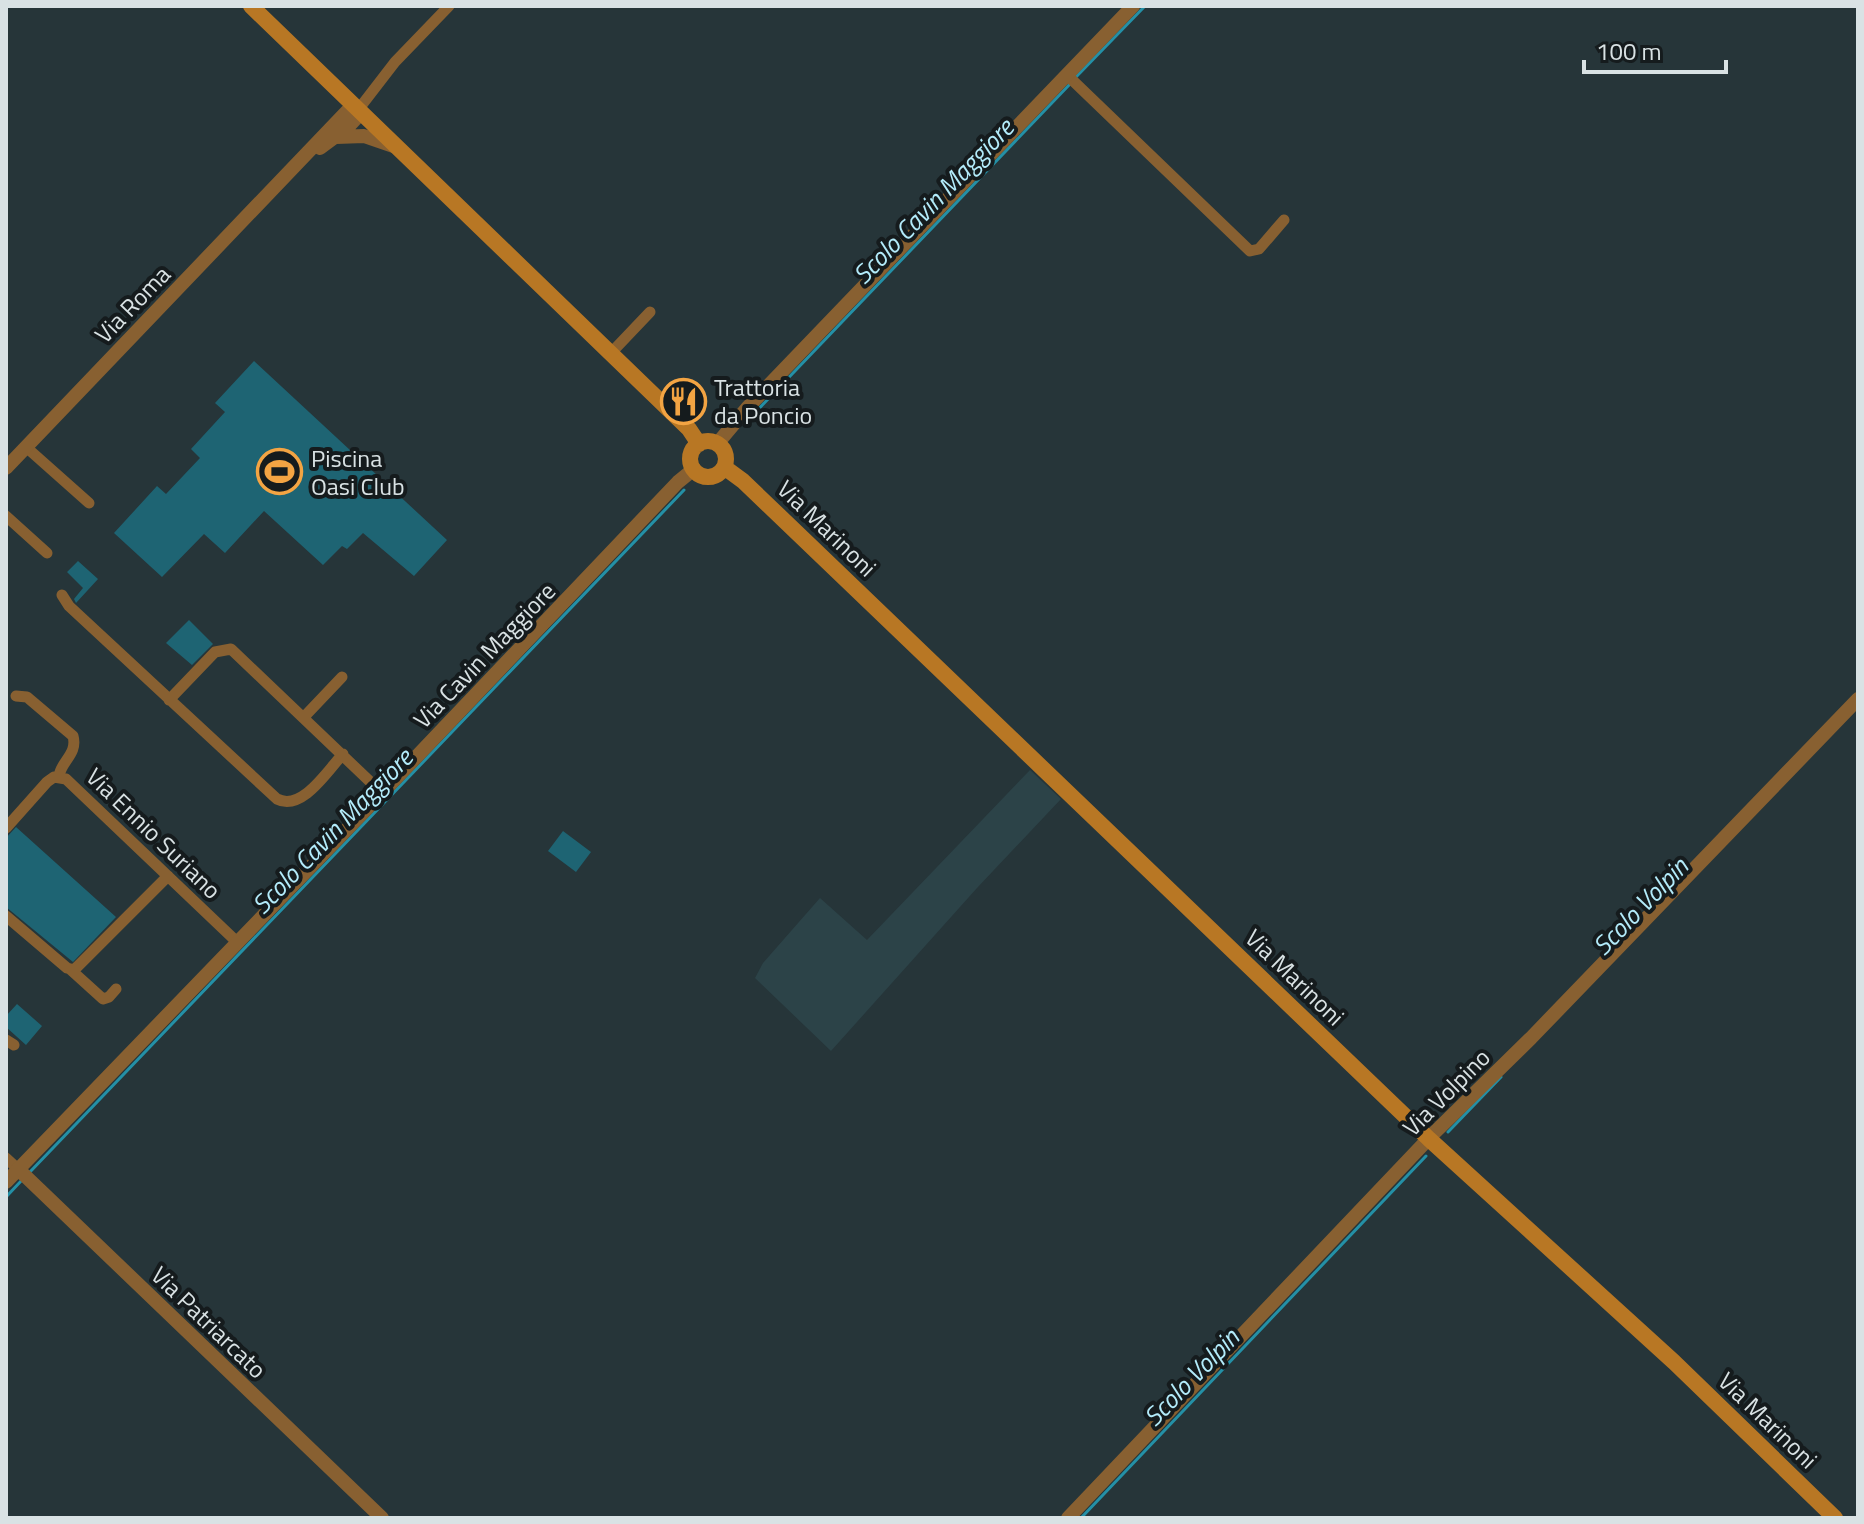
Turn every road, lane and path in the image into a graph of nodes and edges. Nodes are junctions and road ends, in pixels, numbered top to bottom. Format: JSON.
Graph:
{"nodes":[{"id":1,"x":251,"y":6,"type":"edge"},
{"id":2,"x":449,"y":6,"type":"edge"},
{"id":3,"x":1133,"y":6,"type":"edge"},
{"id":4,"x":1071,"y":80,"type":"junction"},
{"id":5,"x":357,"y":109,"type":"junction"},
{"id":6,"x":335,"y":137,"type":"junction"},
{"id":7,"x":396,"y":147,"type":"junction"},
{"id":8,"x":291,"y":170,"type":"junction"},
{"id":9,"x":1284,"y":220,"type":"dead end"},
{"id":10,"x":650,"y":312,"type":"dead end"},
{"id":11,"x":611,"y":353,"type":"junction"},
{"id":12,"x":699,"y":444,"type":"junction"},
{"id":13,"x":717,"y":444,"type":"junction"},
{"id":14,"x":26,"y":447,"type":"junction"},
{"id":15,"x":724,"y":467,"type":"junction"},
{"id":16,"x":6,"y":468,"type":"edge"},
{"id":17,"x":694,"y":469,"type":"junction"},
{"id":18,"x":89,"y":503,"type":"dead end"},
{"id":19,"x":6,"y":516,"type":"edge"},
{"id":20,"x":47,"y":553,"type":"dead end"},
{"id":21,"x":62,"y":595,"type":"dead end"},
{"id":22,"x":342,"y":677,"type":"dead end"},
{"id":23,"x":16,"y":696,"type":"dead end"},
{"id":24,"x":1858,"y":699,"type":"edge"},
{"id":25,"x":169,"y":700,"type":"junction"},
{"id":26,"x":304,"y":717,"type":"junction"},
{"id":27,"x":343,"y":754,"type":"junction"},
{"id":28,"x":59,"y":776,"type":"junction"},
{"id":29,"x":382,"y":793,"type":"junction"},
{"id":30,"x":6,"y":828,"type":"edge"},
{"id":31,"x":168,"y":876,"type":"junction"},
{"id":32,"x":6,"y":916,"type":"edge"},
{"id":33,"x":237,"y":942,"type":"junction"},
{"id":34,"x":71,"y":970,"type":"junction"},
{"id":35,"x":116,"y":989,"type":"dead end"},
{"id":36,"x":1429,"y":1139,"type":"junction"},
{"id":37,"x":6,"y":1158,"type":"edge"},
{"id":38,"x":24,"y":1174,"type":"junction"},
{"id":39,"x":6,"y":1182,"type":"edge"},
{"id":40,"x":382,"y":1518,"type":"edge"},
{"id":41,"x":1068,"y":1518,"type":"edge"},
{"id":42,"x":1835,"y":1518,"type":"edge"}],
"edges":[{"from":1,"to":5,"type":"main road"},
{"from":2,"to":5,"type":"street"},
{"from":3,"to":4,"type":"street"},
{"from":4,"to":9,"type":"street"},
{"from":4,"to":13,"type":"street"},
{"from":5,"to":6,"type":"street"},
{"from":5,"to":7,"type":"main road"},
{"from":5,"to":8,"type":"street"},
{"from":6,"to":7,"type":"street"},
{"from":6,"to":8,"type":"street"},
{"from":7,"to":11,"type":"main road"},
{"from":8,"to":14,"type":"street","name":"Via Roma"},
{"from":10,"to":11,"type":"street"},
{"from":11,"to":12,"type":"main road"},
{"from":12,"to":13,"type":"main road"},
{"from":12,"to":17,"type":"main road"},
{"from":13,"to":15,"type":"main road"},
{"from":14,"to":16,"type":"street","name":"Via Roma"},
{"from":14,"to":18,"type":"street"},
{"from":15,"to":17,"type":"main road"},
{"from":15,"to":36,"type":"main road","name":"Via Marinoni"},
{"from":17,"to":29,"type":"street","name":"Via Cavin Maggiore"},
{"from":19,"to":20,"type":"street"},
{"from":21,"to":25,"type":"street"},
{"from":22,"to":26,"type":"street"},
{"from":23,"to":28,"type":"street"},
{"from":24,"to":36,"type":"street","name":"Via Volpino"},
{"from":25,"to":26,"type":"street"},
{"from":25,"to":27,"type":"street"},
{"from":26,"to":27,"type":"street"},
{"from":27,"to":29,"type":"street"},
{"from":28,"to":30,"type":"street","name":"Via Ennio Suriano"},
{"from":28,"to":31,"type":"street","name":"Via Ennio Suriano"},
{"from":29,"to":33,"type":"street","name":"Via Cavin Maggiore"},
{"from":31,"to":33,"type":"street","name":"Via Ennio Suriano"},
{"from":31,"to":34,"type":"street"},
{"from":32,"to":34,"type":"street"},
{"from":33,"to":38,"type":"street","name":"Via Cavin Maggiore"},
{"from":34,"to":35,"type":"street"},
{"from":36,"to":41,"type":"street","name":"Via Volpino"},
{"from":36,"to":42,"type":"main road","name":"Via Marinoni"},
{"from":37,"to":38,"type":"street","name":"Via Patriarcato"},
{"from":38,"to":39,"type":"street","name":"Via Cavin Maggiore"},
{"from":38,"to":40,"type":"street","name":"Via Patriarcato"}]}
